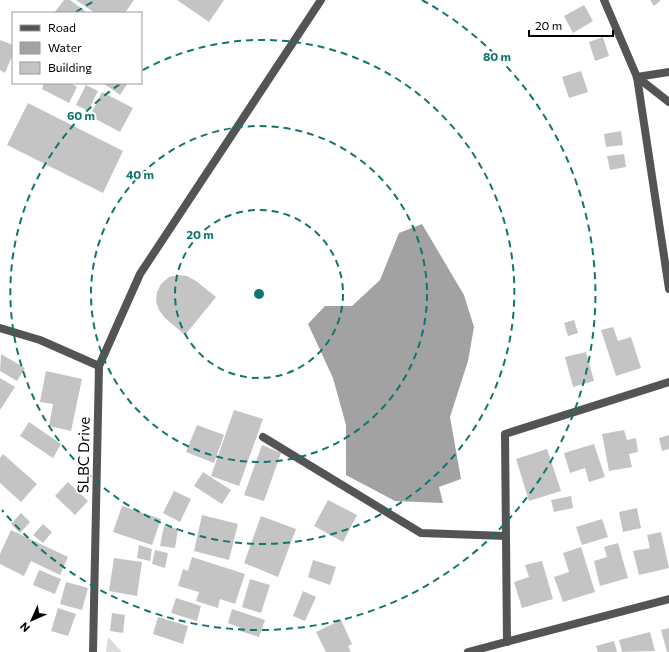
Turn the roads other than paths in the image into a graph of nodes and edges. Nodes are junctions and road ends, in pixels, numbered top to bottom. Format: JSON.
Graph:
{"nodes":[{"id":1,"x":321,"y":0,"type":"edge"},
{"id":2,"x":604,"y":0,"type":"edge"},
{"id":3,"x":669,"y":72,"type":"edge"},
{"id":4,"x":637,"y":77,"type":"junction"},
{"id":5,"x":669,"y":102,"type":"edge"},
{"id":6,"x":669,"y":289,"type":"edge"},
{"id":7,"x":0,"y":328,"type":"edge"},
{"id":8,"x":99,"y":366,"type":"junction"},
{"id":9,"x":669,"y":382,"type":"edge"},
{"id":10,"x":264,"y":438,"type":"dead end"},
{"id":11,"x":506,"y":536,"type":"junction"},
{"id":12,"x":669,"y":599,"type":"edge"},
{"id":13,"x":507,"y":642,"type":"junction"},
{"id":14,"x":486,"y":650,"type":"edge"},
{"id":15,"x":92,"y":652,"type":"edge"},
{"id":16,"x":468,"y":652,"type":"edge"}],
"edges":[{"from":1,"to":8,"type":"street"},
{"from":2,"to":4,"type":"street"},
{"from":3,"to":4,"type":"street"},
{"from":4,"to":5,"type":"street"},
{"from":4,"to":6,"type":"street"},
{"from":7,"to":8,"type":"street"},
{"from":8,"to":15,"type":"street","name":"SLBC Drive"},
{"from":9,"to":11,"type":"street"},
{"from":10,"to":11,"type":"street"},
{"from":11,"to":13,"type":"street"},
{"from":12,"to":13,"type":"street"},
{"from":13,"to":14,"type":"street"},
{"from":14,"to":16,"type":"street"}]}
